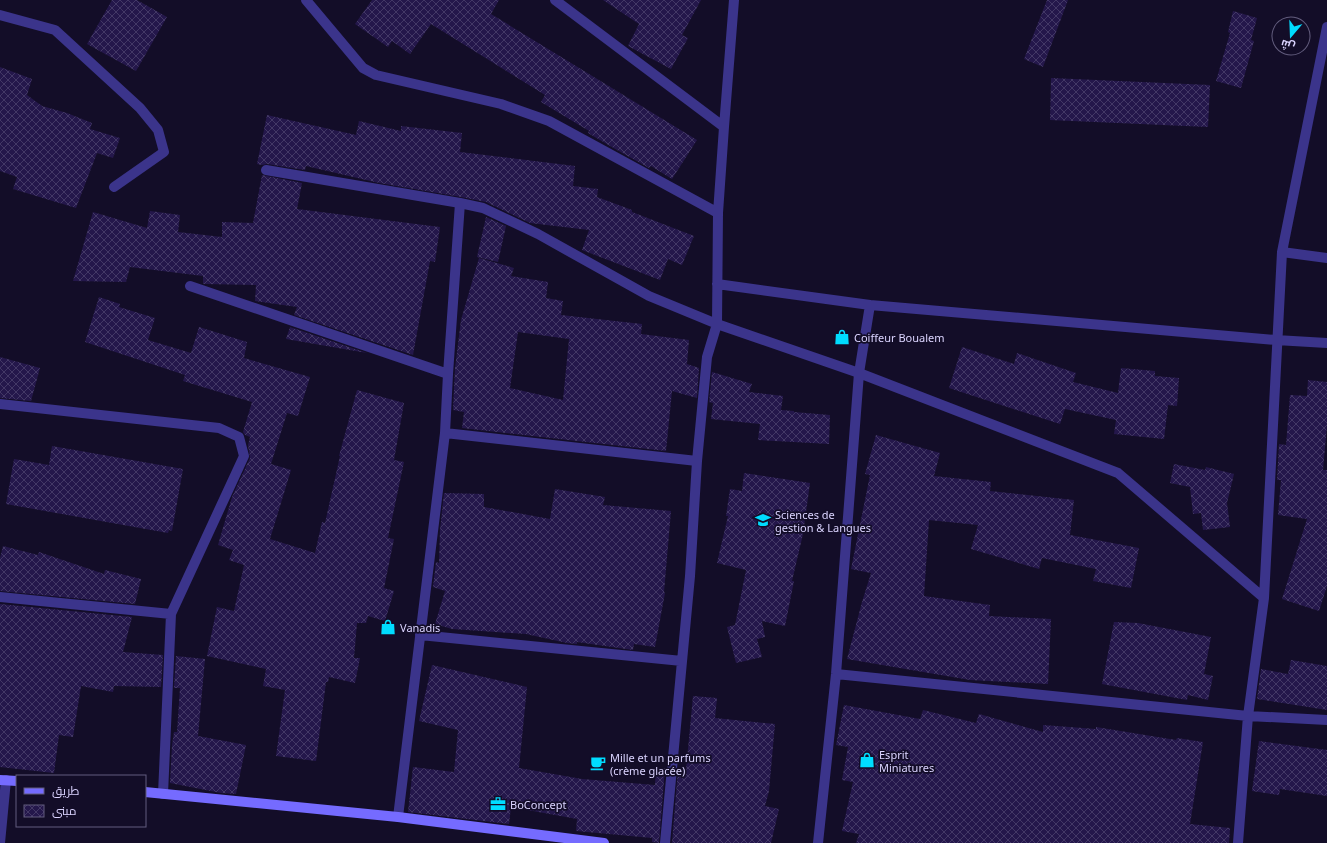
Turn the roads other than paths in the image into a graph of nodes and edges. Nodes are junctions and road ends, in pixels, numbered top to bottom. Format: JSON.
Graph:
{"nodes":[{"id":1,"x":306,"y":0,"type":"edge"},
{"id":2,"x":555,"y":0,"type":"edge"},
{"id":3,"x":734,"y":0,"type":"edge"},
{"id":4,"x":0,"y":15,"type":"edge"},
{"id":5,"x":1327,"y":27,"type":"edge"},
{"id":6,"x":724,"y":127,"type":"junction"},
{"id":7,"x":266,"y":170,"type":"dead end"},
{"id":8,"x":114,"y":187,"type":"dead end"},
{"id":9,"x":460,"y":203,"type":"junction"},
{"id":10,"x":718,"y":213,"type":"junction"},
{"id":11,"x":1282,"y":252,"type":"junction"},
{"id":12,"x":1327,"y":258,"type":"edge"},
{"id":13,"x":716,"y":284,"type":"junction"},
{"id":14,"x":190,"y":286,"type":"dead end"},
{"id":15,"x":870,"y":305,"type":"junction"},
{"id":16,"x":717,"y":324,"type":"junction"},
{"id":17,"x":1276,"y":340,"type":"junction"},
{"id":18,"x":1327,"y":343,"type":"edge"},
{"id":19,"x":859,"y":373,"type":"junction"},
{"id":20,"x":448,"y":374,"type":"junction"},
{"id":21,"x":0,"y":404,"type":"edge"},
{"id":22,"x":444,"y":433,"type":"junction"},
{"id":23,"x":697,"y":461,"type":"junction"},
{"id":24,"x":0,"y":597,"type":"edge"},
{"id":25,"x":1264,"y":598,"type":"junction"},
{"id":26,"x":171,"y":614,"type":"junction"},
{"id":27,"x":420,"y":635,"type":"junction"},
{"id":28,"x":682,"y":661,"type":"junction"},
{"id":29,"x":836,"y":674,"type":"junction"},
{"id":30,"x":1248,"y":716,"type":"junction"},
{"id":31,"x":1327,"y":720,"type":"edge"},
{"id":32,"x":3,"y":780,"type":"edge"},
{"id":33,"x":16,"y":781,"type":"edge"},
{"id":34,"x":146,"y":792,"type":"edge"},
{"id":35,"x":162,"y":794,"type":"junction"},
{"id":36,"x":398,"y":817,"type":"junction"},
{"id":37,"x":0,"y":843,"type":"edge"},
{"id":38,"x":604,"y":843,"type":"edge"},
{"id":39,"x":665,"y":843,"type":"edge"},
{"id":40,"x":818,"y":843,"type":"edge"},
{"id":41,"x":1238,"y":843,"type":"edge"}],
"edges":[{"from":1,"to":10,"type":"street"},
{"from":2,"to":6,"type":"street"},
{"from":3,"to":6,"type":"street"},
{"from":4,"to":8,"type":"street"},
{"from":5,"to":11,"type":"street"},
{"from":6,"to":10,"type":"street"},
{"from":7,"to":9,"type":"street"},
{"from":9,"to":16,"type":"street"},
{"from":9,"to":20,"type":"street"},
{"from":10,"to":13,"type":"street"},
{"from":11,"to":12,"type":"street"},
{"from":11,"to":17,"type":"street"},
{"from":13,"to":15,"type":"street"},
{"from":13,"to":16,"type":"street"},
{"from":14,"to":20,"type":"street"},
{"from":15,"to":17,"type":"street"},
{"from":15,"to":19,"type":"street"},
{"from":16,"to":19,"type":"street"},
{"from":16,"to":23,"type":"street"},
{"from":17,"to":18,"type":"street"},
{"from":17,"to":25,"type":"street"},
{"from":19,"to":25,"type":"street"},
{"from":19,"to":29,"type":"street"},
{"from":20,"to":22,"type":"street"},
{"from":21,"to":26,"type":"street"},
{"from":22,"to":23,"type":"street"},
{"from":22,"to":27,"type":"street"},
{"from":23,"to":28,"type":"street"},
{"from":24,"to":26,"type":"street"},
{"from":25,"to":30,"type":"street"},
{"from":26,"to":35,"type":"street"},
{"from":27,"to":28,"type":"street"},
{"from":27,"to":36,"type":"street"},
{"from":28,"to":39,"type":"street"},
{"from":29,"to":30,"type":"street"},
{"from":29,"to":40,"type":"street"},
{"from":30,"to":31,"type":"street"},
{"from":30,"to":41,"type":"street"},
{"from":32,"to":33,"type":"main road"},
{"from":32,"to":37,"type":"street"},
{"from":34,"to":35,"type":"main road"},
{"from":35,"to":36,"type":"main road"},
{"from":36,"to":38,"type":"main road"}]}
